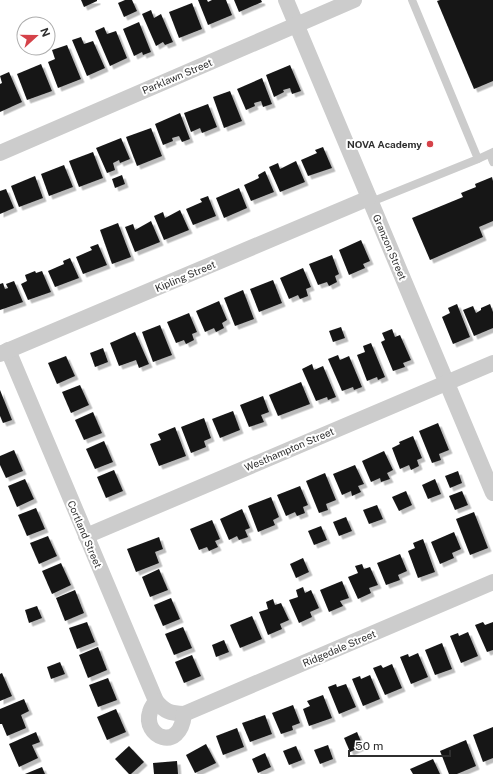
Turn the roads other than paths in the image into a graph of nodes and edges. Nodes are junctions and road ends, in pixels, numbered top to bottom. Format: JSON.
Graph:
{"nodes":[{"id":1,"x":286,"y":0,"type":"edge"},
{"id":2,"x":354,"y":0,"type":"edge"},
{"id":3,"x":412,"y":0,"type":"edge"},
{"id":4,"x":297,"y":25,"type":"junction"},
{"id":5,"x":0,"y":153,"type":"edge"},
{"id":6,"x":492,"y":156,"type":"edge"},
{"id":7,"x":478,"y":159,"type":"junction"},
{"id":8,"x":370,"y":200,"type":"junction"},
{"id":9,"x":4,"y":352,"type":"edge"},
{"id":10,"x":493,"y":363,"type":"edge"},
{"id":11,"x":447,"y":382,"type":"junction"},
{"id":12,"x":493,"y":493,"type":"edge"},
{"id":13,"x":86,"y":536,"type":"junction"},
{"id":14,"x":493,"y":582,"type":"edge"},
{"id":15,"x":156,"y":701,"type":"junction"},
{"id":16,"x":176,"y":713,"type":"junction"}],
"edges":[{"from":1,"to":4,"type":"street","name":"Granzon Street"},
{"from":2,"to":4,"type":"street","name":"Parklawn Street"},
{"from":3,"to":7,"type":"lane"},
{"from":4,"to":5,"type":"street","name":"Parklawn Street"},
{"from":4,"to":8,"type":"street","name":"Granzon Street"},
{"from":6,"to":7,"type":"lane"},
{"from":7,"to":8,"type":"lane"},
{"from":8,"to":9,"type":"street","name":"Kipling Street"},
{"from":8,"to":11,"type":"street","name":"Granzon Street"},
{"from":9,"to":13,"type":"street","name":"Cortland Street"},
{"from":10,"to":11,"type":"street","name":"Westhampton Street"},
{"from":11,"to":12,"type":"street","name":"Granzon Street"},
{"from":11,"to":13,"type":"street","name":"Westhampton Street"},
{"from":13,"to":15,"type":"street","name":"Cortland Street"},
{"from":14,"to":16,"type":"street","name":"Ridgedale Street"},
{"from":15,"to":16,"type":"street","name":"Cortland Street"},
{"from":15,"to":16,"type":"street"}]}
